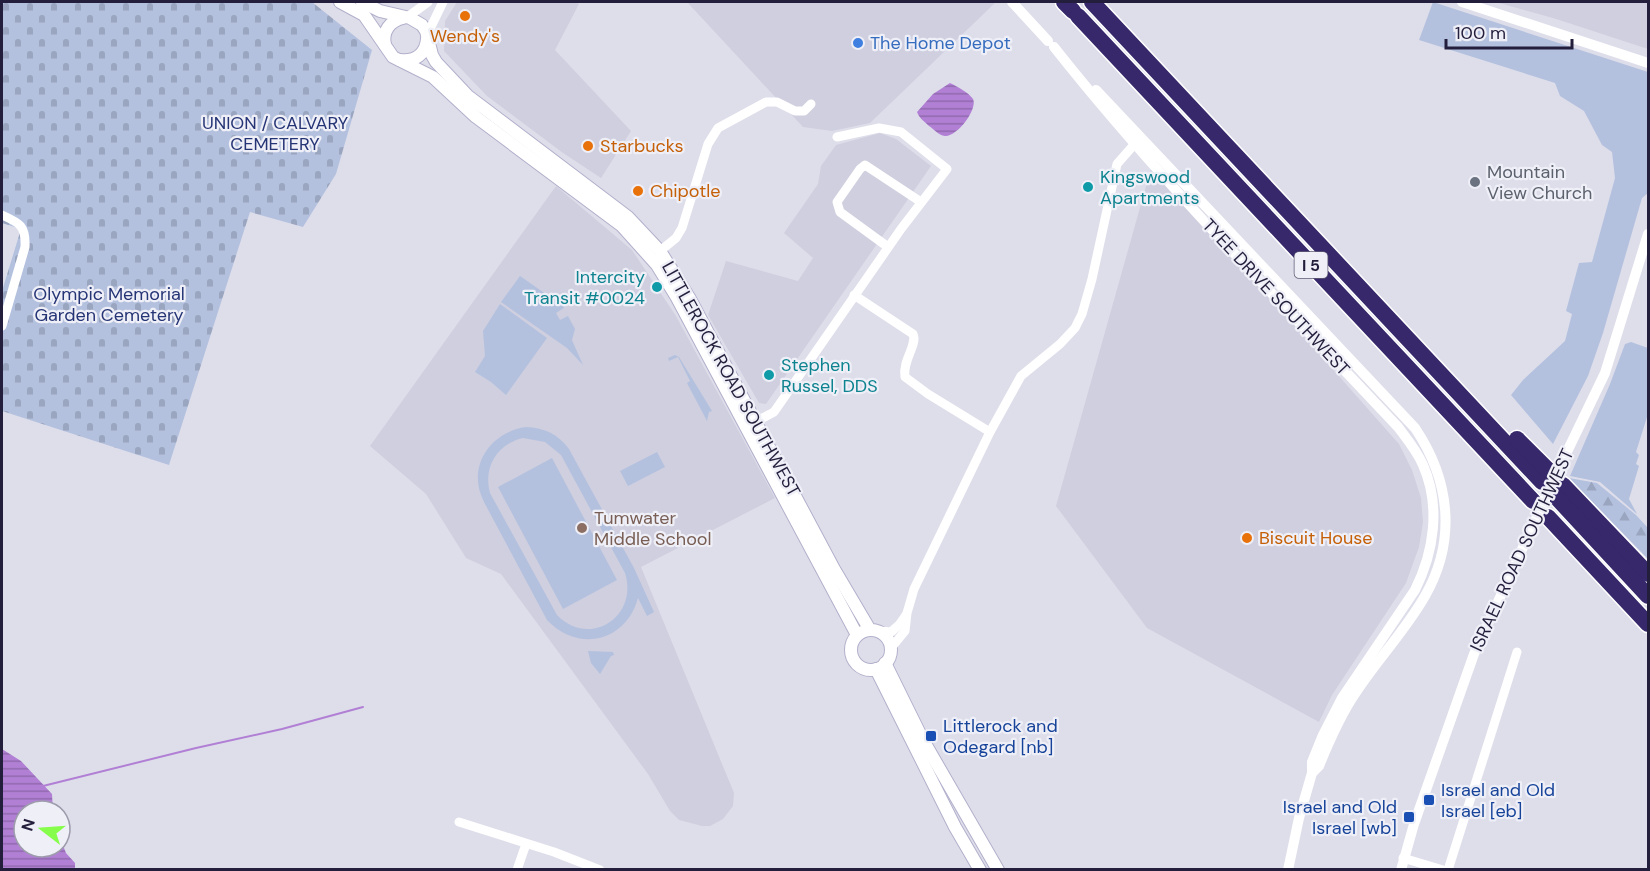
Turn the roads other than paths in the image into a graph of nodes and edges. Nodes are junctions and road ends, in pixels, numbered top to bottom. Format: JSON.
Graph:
{"nodes":[{"id":1,"x":340,"y":2,"type":"edge"},
{"id":2,"x":362,"y":2,"type":"edge"},
{"id":3,"x":428,"y":2,"type":"edge"},
{"id":4,"x":443,"y":2,"type":"edge"},
{"id":5,"x":1012,"y":2,"type":"edge"},
{"id":6,"x":1092,"y":2,"type":"edge"},
{"id":7,"x":1462,"y":2,"type":"edge"},
{"id":8,"x":1072,"y":10,"type":"edge"},
{"id":9,"x":405,"y":18,"type":"junction"},
{"id":10,"x":427,"y":36,"type":"junction"},
{"id":11,"x":1048,"y":41,"type":"dead end"},
{"id":12,"x":386,"y":47,"type":"junction"},
{"id":13,"x":399,"y":60,"type":"junction"},
{"id":14,"x":1648,"y":63,"type":"edge"},
{"id":15,"x":811,"y":104,"type":"dead end"},
{"id":16,"x":837,"y":137,"type":"dead end"},
{"id":17,"x":1137,"y":140,"type":"junction"},
{"id":18,"x":921,"y":202,"type":"junction"},
{"id":19,"x":2,"y":215,"type":"edge"},
{"id":20,"x":1648,"y":234,"type":"edge"},
{"id":21,"x":888,"y":248,"type":"junction"},
{"id":22,"x":660,"y":251,"type":"junction"},
{"id":23,"x":854,"y":295,"type":"junction"},
{"id":24,"x":2,"y":326,"type":"edge"},
{"id":25,"x":755,"y":422,"type":"junction"},
{"id":26,"x":990,"y":432,"type":"junction"},
{"id":27,"x":1545,"y":476,"type":"dead end"},
{"id":28,"x":1533,"y":501,"type":"dead end"},
{"id":29,"x":1548,"y":517,"type":"dead end"},
{"id":30,"x":1562,"y":532,"type":"junction"},
{"id":31,"x":1648,"y":574,"type":"edge"},
{"id":32,"x":1648,"y":596,"type":"edge"},
{"id":33,"x":907,"y":613,"type":"junction"},
{"id":34,"x":1648,"y":624,"type":"edge"},
{"id":35,"x":874,"y":631,"type":"junction"},
{"id":36,"x":857,"y":635,"type":"junction"},
{"id":37,"x":1648,"y":638,"type":"edge"},
{"id":38,"x":891,"y":648,"type":"junction"},
{"id":39,"x":1517,"y":652,"type":"dead end"},
{"id":40,"x":880,"y":666,"type":"junction"},
{"id":41,"x":459,"y":822,"type":"dead end"},
{"id":42,"x":526,"y":844,"type":"junction"},
{"id":43,"x":1403,"y":858,"type":"junction"},
{"id":44,"x":517,"y":870,"type":"edge"},
{"id":45,"x":600,"y":870,"type":"edge"},
{"id":46,"x":980,"y":870,"type":"edge"},
{"id":47,"x":998,"y":870,"type":"edge"},
{"id":48,"x":1288,"y":870,"type":"edge"},
{"id":49,"x":1401,"y":870,"type":"edge"},
{"id":50,"x":1445,"y":870,"type":"edge"}],
"edges":[{"from":1,"to":12,"type":"main road","name":"LITTLEROCK ROAD SOUTHWEST"},
{"from":2,"to":9,"type":"main road","name":"LITTLEROCK ROAD SOUTHWEST"},
{"from":3,"to":9,"type":"street"},
{"from":4,"to":10,"type":"street"},
{"from":5,"to":11,"type":"street"},
{"from":6,"to":27,"type":"highway","number":"I 5"},
{"from":7,"to":14,"type":"street"},
{"from":8,"to":28,"type":"highway","number":"I 5"},
{"from":9,"to":10,"type":"main road","name":"LITTLEROCK ROAD SOUTHWEST"},
{"from":9,"to":12,"type":"main road"},
{"from":10,"to":13,"type":"main road"},
{"from":10,"to":22,"type":"main road","name":"LITTLEROCK ROAD SOUTHWEST"},
{"from":12,"to":13,"type":"main road","name":"LITTLEROCK ROAD SOUTHWEST"},
{"from":13,"to":36,"type":"main road","name":"LITTLEROCK ROAD SOUTHWEST"},
{"from":15,"to":22,"type":"street"},
{"from":16,"to":18,"type":"street"},
{"from":17,"to":17,"type":"street","name":"TYEE DRIVE SOUTHWEST"},
{"from":17,"to":26,"type":"street"},
{"from":17,"to":48,"type":"street","name":"TYEE DRIVE SOUTHWEST"},
{"from":18,"to":21,"type":"street"},
{"from":18,"to":21,"type":"street"},
{"from":19,"to":24,"type":"street"},
{"from":20,"to":43,"type":"street","name":"ISRAEL ROAD SOUTHWEST","bridge":true},
{"from":21,"to":23,"type":"street"},
{"from":22,"to":25,"type":"main road","name":"LITTLEROCK ROAD SOUTHWEST"},
{"from":23,"to":25,"type":"street"},
{"from":23,"to":26,"type":"street"},
{"from":25,"to":35,"type":"main road","name":"LITTLEROCK ROAD SOUTHWEST"},
{"from":26,"to":33,"type":"street"},
{"from":29,"to":30,"type":"highway"},
{"from":30,"to":34,"type":"highway"},
{"from":30,"to":37,"type":"highway"},
{"from":31,"to":32,"type":"highway"},
{"from":33,"to":35,"type":"street"},
{"from":33,"to":38,"type":"street"},
{"from":35,"to":36,"type":"main road"},
{"from":35,"to":38,"type":"main road","name":"LITTLEROCK ROAD SOUTHWEST"},
{"from":36,"to":40,"type":"main road","name":"LITTLEROCK ROAD SOUTHWEST"},
{"from":38,"to":40,"type":"main road"},
{"from":39,"to":50,"type":"street"},
{"from":40,"to":46,"type":"main road"},
{"from":40,"to":47,"type":"main road"},
{"from":41,"to":42,"type":"street"},
{"from":42,"to":44,"type":"street"},
{"from":42,"to":45,"type":"street"},
{"from":43,"to":49,"type":"street","name":"ISRAEL ROAD SOUTHWEST"},
{"from":43,"to":50,"type":"street"}]}
